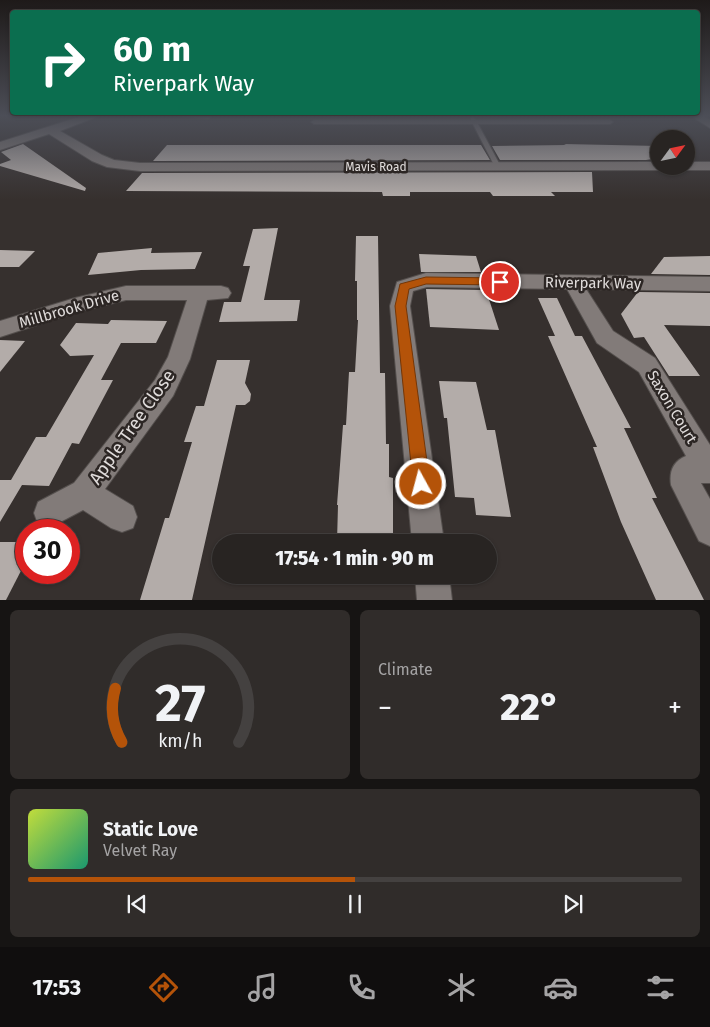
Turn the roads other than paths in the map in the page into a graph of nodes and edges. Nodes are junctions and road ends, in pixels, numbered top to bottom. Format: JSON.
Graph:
{"nodes":[{"id":1,"x":74,"y":144,"type":"edge"},
{"id":2,"x":486,"y":144,"type":"edge"},
{"id":3,"x":710,"y":166,"type":"edge"},
{"id":4,"x":498,"y":167,"type":"junction"},
{"id":5,"x":573,"y":283,"type":"junction"},
{"id":6,"x":710,"y":284,"type":"edge"},
{"id":7,"x":221,"y":293,"type":"dead end"},
{"id":8,"x":199,"y":294,"type":"junction"},
{"id":9,"x":0,"y":329,"type":"edge"},
{"id":10,"x":710,"y":469,"type":"edge"},
{"id":11,"x":84,"y":494,"type":"junction"},
{"id":12,"x":48,"y":513,"type":"dead end"},
{"id":13,"x":122,"y":516,"type":"dead end"},
{"id":14,"x":710,"y":530,"type":"edge"},
{"id":15,"x":427,"y":534,"type":"edge"},
{"id":16,"x":433,"y":584,"type":"edge"},
{"id":17,"x":435,"y":600,"type":"edge"}],
"edges":[{"from":1,"to":4,"type":"street","name":"Mavis Road"},
{"from":2,"to":4,"type":"lane"},
{"from":3,"to":4,"type":"street","name":"Mavis Road"},
{"from":5,"to":6,"type":"street","name":"Riverpark Way"},
{"from":5,"to":10,"type":"street","name":"Saxon Court"},
{"from":5,"to":15,"type":"street","name":"Riverpark Way"},
{"from":7,"to":8,"type":"street"},
{"from":8,"to":9,"type":"street","name":"Millbrook Drive"},
{"from":8,"to":11,"type":"street","name":"Apple Tree Close"},
{"from":10,"to":14,"type":"street"},
{"from":11,"to":12,"type":"street","name":"Apple Tree Close"},
{"from":11,"to":13,"type":"street","name":"Apple Tree Close"},
{"from":16,"to":17,"type":"street"}]}
